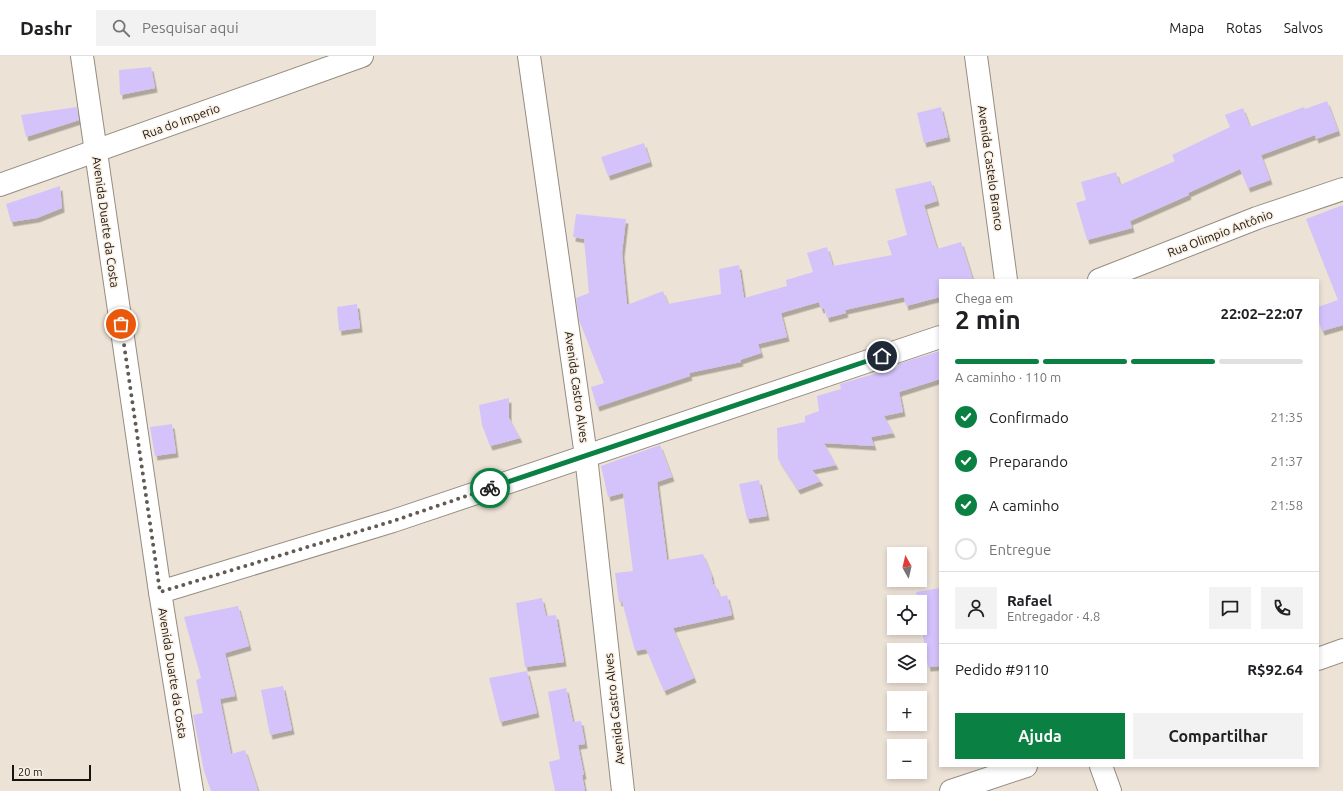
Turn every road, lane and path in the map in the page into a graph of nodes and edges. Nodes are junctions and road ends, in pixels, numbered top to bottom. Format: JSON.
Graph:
{"nodes":[{"id":1,"x":82,"y":56,"type":"edge"},
{"id":2,"x":362,"y":56,"type":"edge"},
{"id":3,"x":529,"y":56,"type":"edge"},
{"id":4,"x":976,"y":56,"type":"edge"},
{"id":5,"x":96,"y":152,"type":"junction"},
{"id":6,"x":0,"y":185,"type":"edge"},
{"id":7,"x":1343,"y":189,"type":"edge"},
{"id":8,"x":1006,"y":279,"type":"edge"},
{"id":9,"x":1102,"y":279,"type":"edge"},
{"id":10,"x":939,"y":337,"type":"edge"},
{"id":11,"x":586,"y":456,"type":"junction"},
{"id":12,"x":160,"y":592,"type":"junction"},
{"id":13,"x":1343,"y":650,"type":"edge"},
{"id":14,"x":1319,"y":659,"type":"edge"},
{"id":15,"x":1023,"y":767,"type":"edge"},
{"id":16,"x":1101,"y":767,"type":"edge"},
{"id":17,"x":192,"y":791,"type":"edge"},
{"id":18,"x":624,"y":791,"type":"edge"},
{"id":19,"x":950,"y":791,"type":"edge"},
{"id":20,"x":1110,"y":791,"type":"edge"}],
"edges":[{"from":1,"to":5,"type":"street","name":"Avenida Duarte da Costa"},
{"from":2,"to":5,"type":"street","name":"Rua do Imperio"},
{"from":3,"to":11,"type":"street","name":"Avenida Castro Alves"},
{"from":4,"to":8,"type":"street","name":"Avenida Castelo Branco"},
{"from":5,"to":6,"type":"street","name":"Rua do Imperio"},
{"from":5,"to":12,"type":"street","name":"Avenida Duarte da Costa"},
{"from":7,"to":9,"type":"street","name":"Rua Olimpio Antônio"},
{"from":10,"to":11,"type":"street"},
{"from":11,"to":12,"type":"street"},
{"from":11,"to":18,"type":"street","name":"Avenida Castro Alves"},
{"from":12,"to":17,"type":"street","name":"Avenida Duarte da Costa"},
{"from":13,"to":14,"type":"street"},
{"from":15,"to":19,"type":"street"},
{"from":16,"to":20,"type":"street"}]}
